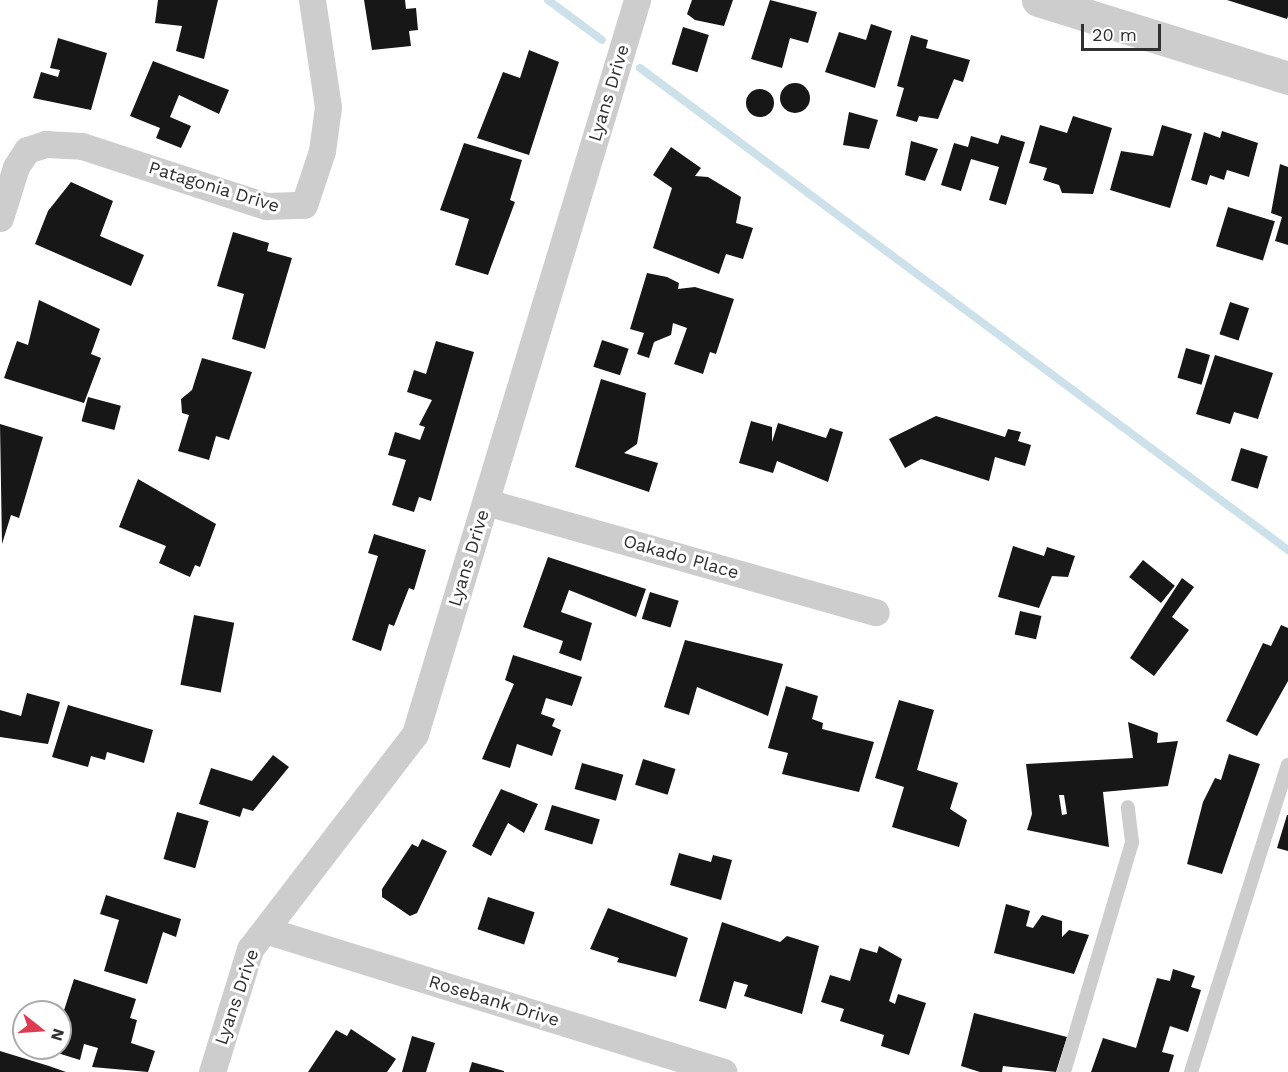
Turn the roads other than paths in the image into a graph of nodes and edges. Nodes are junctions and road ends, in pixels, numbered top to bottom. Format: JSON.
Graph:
{"nodes":[{"id":1,"x":312,"y":0,"type":"edge"},
{"id":2,"x":637,"y":0,"type":"edge"},
{"id":3,"x":1038,"y":0,"type":"edge"},
{"id":4,"x":1288,"y":78,"type":"edge"},
{"id":5,"x":0,"y":218,"type":"edge"},
{"id":6,"x":486,"y":502,"type":"junction"},
{"id":7,"x":876,"y":612,"type":"dead end"},
{"id":8,"x":1288,"y":765,"type":"edge"},
{"id":9,"x":1128,"y":807,"type":"dead end"},
{"id":10,"x":266,"y":930,"type":"junction"},
{"id":11,"x":667,"y":1064,"type":"edge"},
{"id":12,"x":212,"y":1072,"type":"edge"},
{"id":13,"x":723,"y":1072,"type":"edge"},
{"id":14,"x":1064,"y":1072,"type":"edge"},
{"id":15,"x":1191,"y":1072,"type":"edge"}],
"edges":[{"from":1,"to":5,"type":"street","name":"Patagonia Drive"},
{"from":2,"to":6,"type":"street","name":"Lyans Drive"},
{"from":3,"to":4,"type":"street"},
{"from":6,"to":7,"type":"street","name":"Oakado Place"},
{"from":6,"to":10,"type":"street","name":"Lyans Drive"},
{"from":8,"to":15,"type":"lane"},
{"from":9,"to":14,"type":"lane"},
{"from":10,"to":11,"type":"street","name":"Rosebank Drive"},
{"from":10,"to":12,"type":"street","name":"Lyans Drive"},
{"from":11,"to":13,"type":"street","name":"Rosebank Drive"}]}
